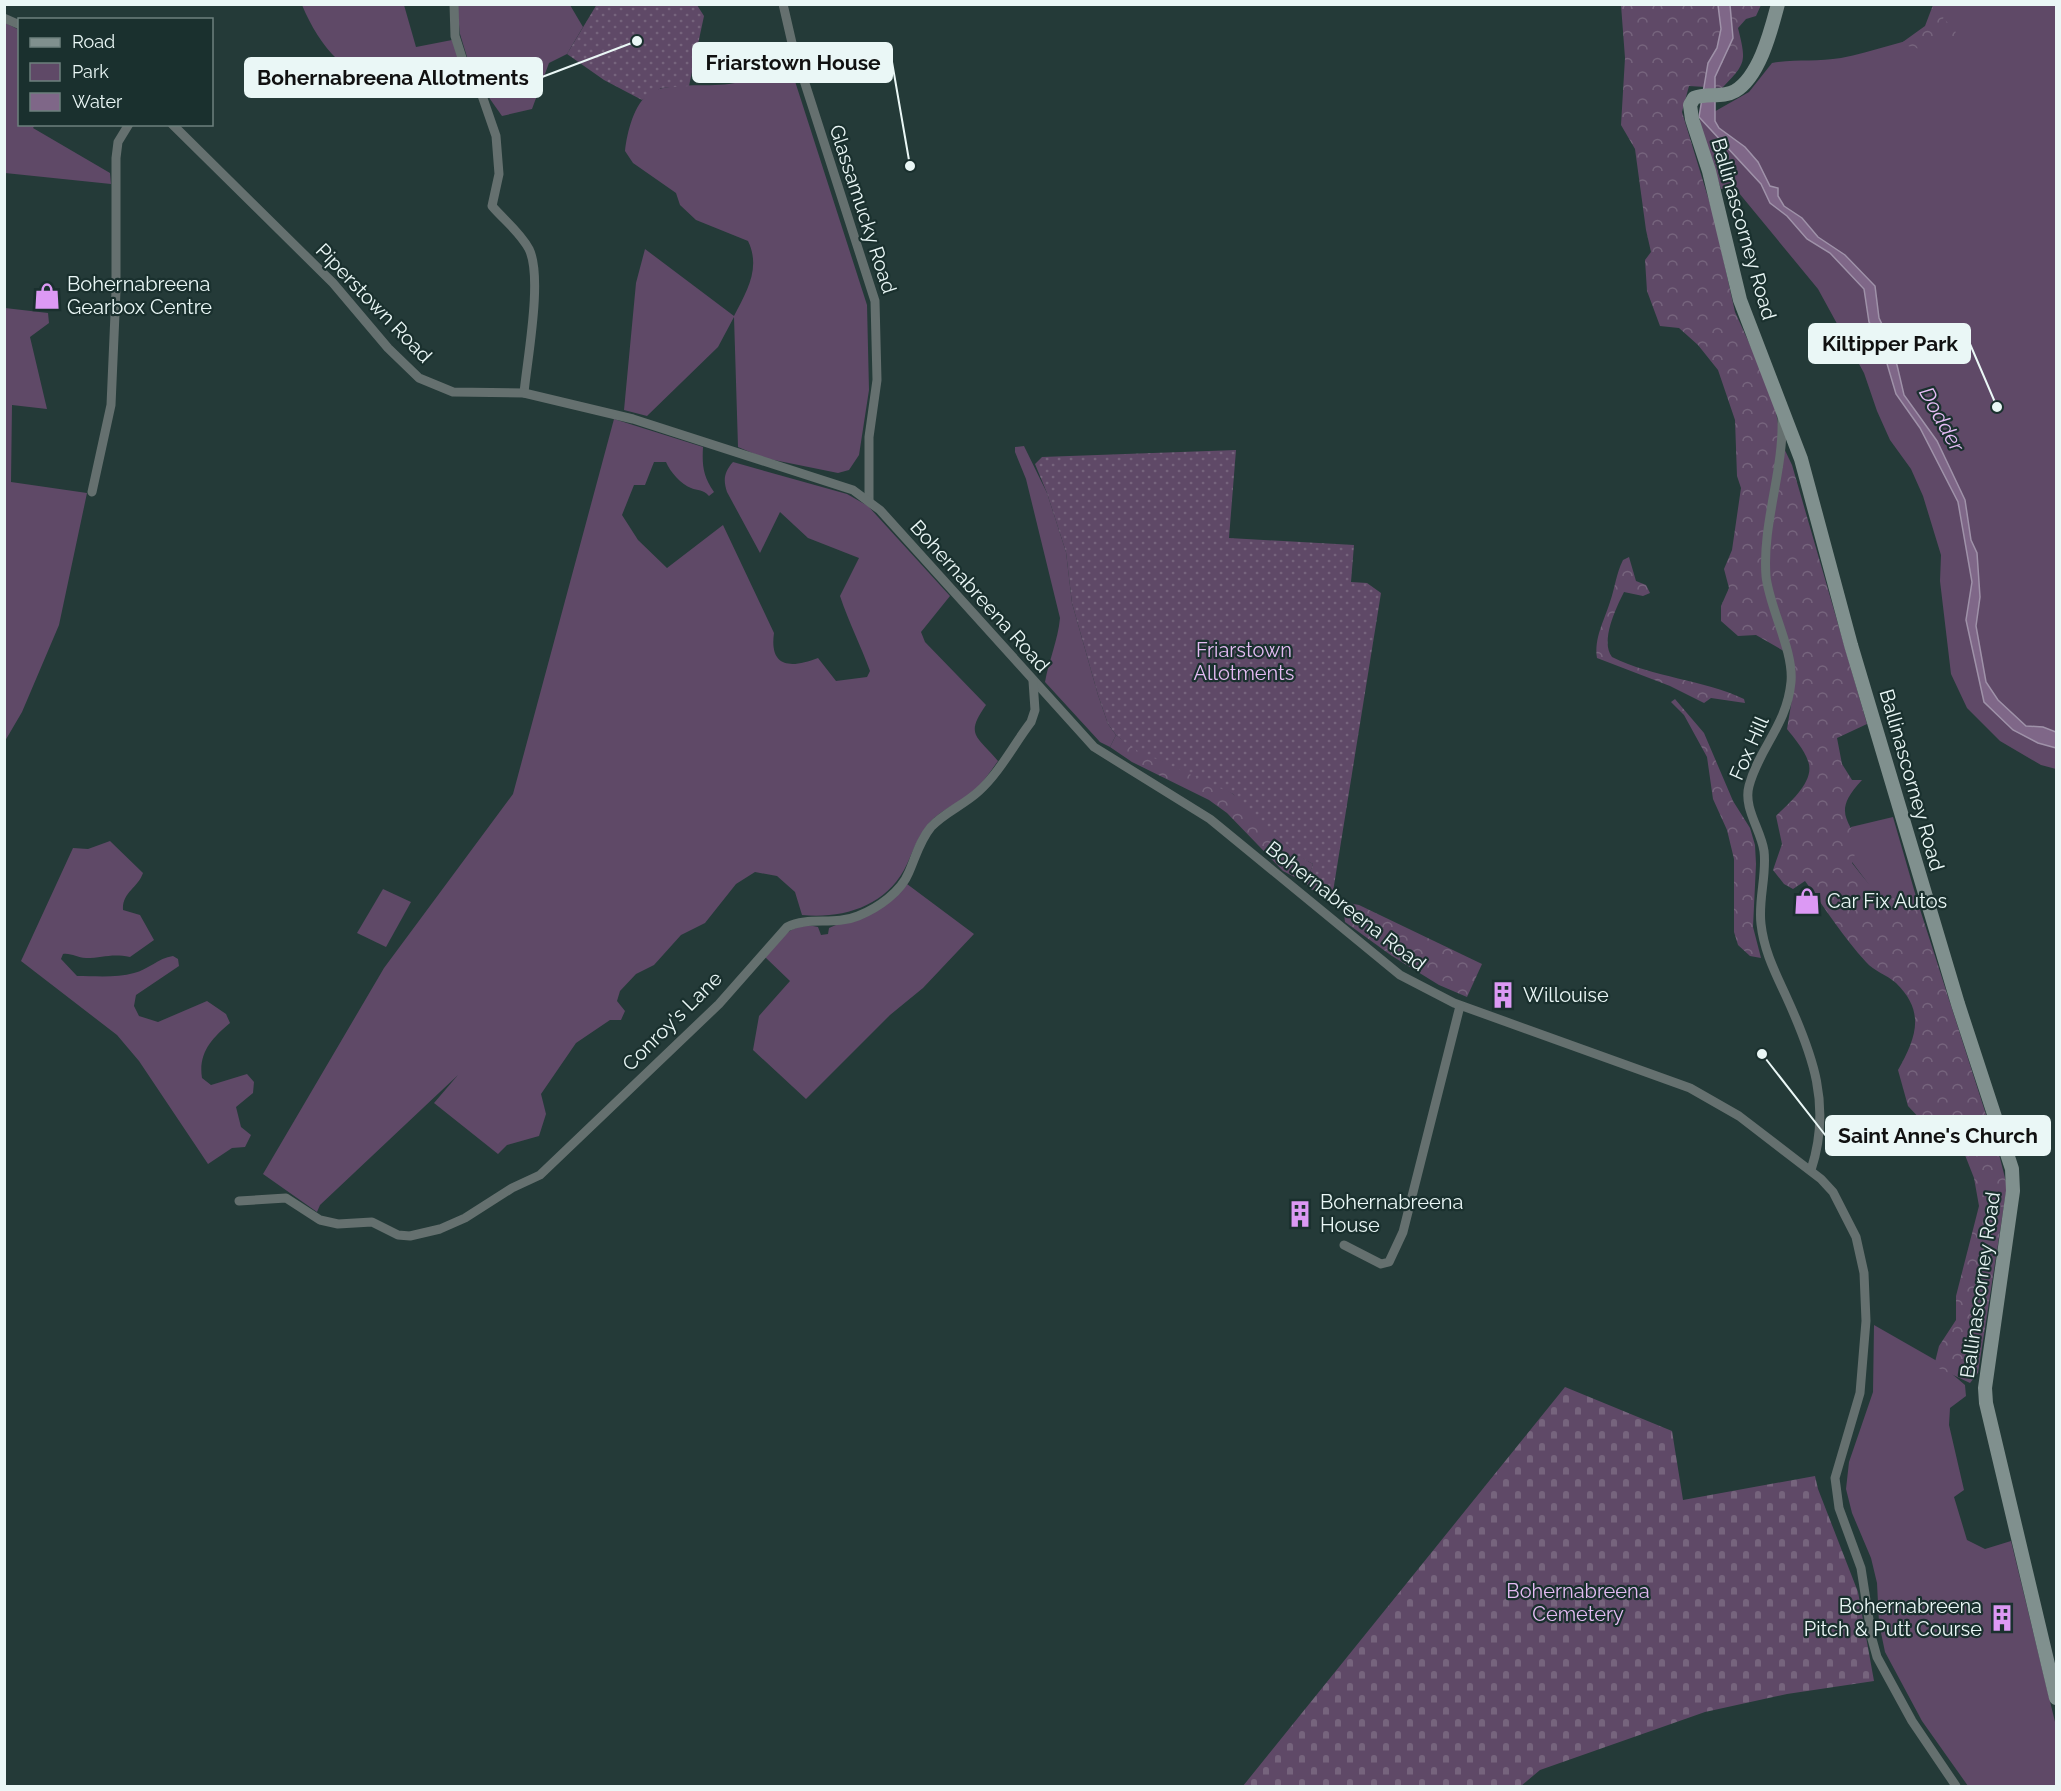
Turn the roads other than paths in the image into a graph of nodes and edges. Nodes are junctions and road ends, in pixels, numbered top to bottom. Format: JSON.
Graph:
{"nodes":[{"id":1,"x":453,"y":4,"type":"edge"},
{"id":2,"x":783,"y":4,"type":"edge"},
{"id":3,"x":1778,"y":4,"type":"edge"},
{"id":4,"x":4,"y":18,"type":"edge"},
{"id":5,"x":18,"y":24,"type":"edge"},
{"id":6,"x":128,"y":126,"type":"edge"},
{"id":7,"x":174,"y":126,"type":"edge"},
{"id":8,"x":524,"y":393,"type":"junction"},
{"id":9,"x":1781,"y":403,"type":"junction"},
{"id":10,"x":92,"y":492,"type":"dead end"},
{"id":11,"x":869,"y":500,"type":"junction"},
{"id":12,"x":1033,"y":681,"type":"junction"},
{"id":13,"x":1461,"y":1006,"type":"junction"},
{"id":14,"x":1811,"y":1170,"type":"junction"},
{"id":15,"x":239,"y":1201,"type":"dead end"},
{"id":16,"x":1344,"y":1245,"type":"dead end"},
{"id":17,"x":2056,"y":1698,"type":"edge"},
{"id":18,"x":1956,"y":1786,"type":"edge"}],
"edges":[{"from":1,"to":8,"type":"street"},
{"from":2,"to":11,"type":"street","name":"Glassamucky Road"},
{"from":3,"to":9,"type":"main road","name":"Ballinascorney Road"},
{"from":4,"to":5,"type":"street"},
{"from":6,"to":10,"type":"street"},
{"from":7,"to":8,"type":"street","name":"Piperstown Road"},
{"from":8,"to":11,"type":"street","name":"Piperstown Road"},
{"from":9,"to":14,"type":"street","name":"Fox Hill"},
{"from":9,"to":17,"type":"main road","name":"Ballinascorney Road"},
{"from":11,"to":12,"type":"street","name":"Bohernabreena Road"},
{"from":12,"to":13,"type":"street","name":"Bohernabreena Road"},
{"from":12,"to":15,"type":"street","name":"Conroy's Lane"},
{"from":13,"to":14,"type":"street","name":"Bohernabreena Road"},
{"from":13,"to":16,"type":"street"},
{"from":14,"to":18,"type":"street","name":"Bohernabreena Road"}]}
